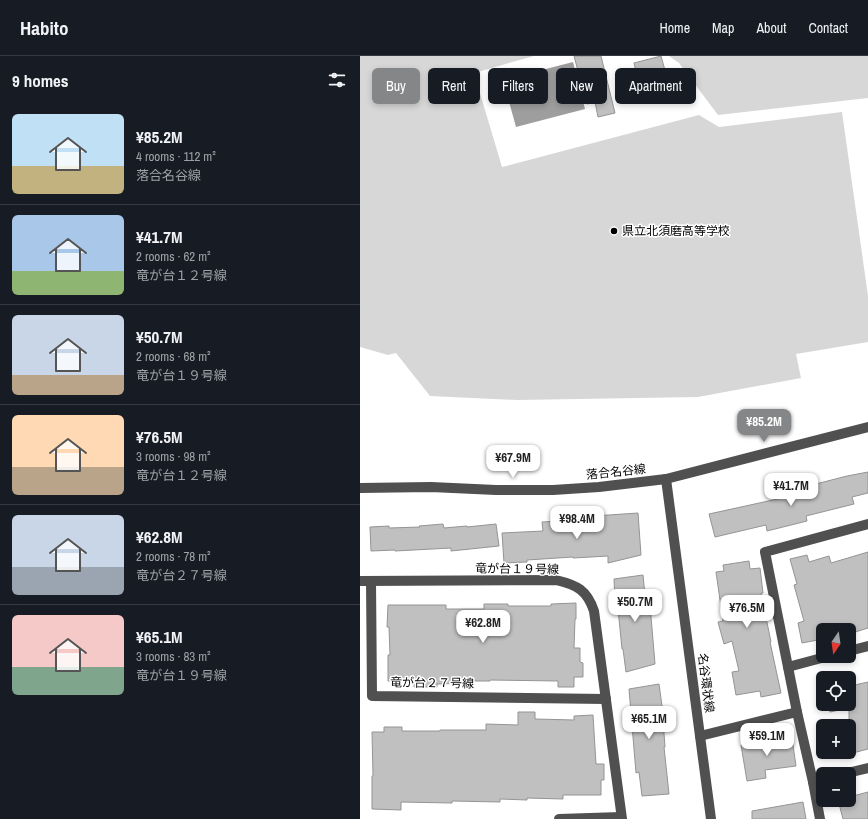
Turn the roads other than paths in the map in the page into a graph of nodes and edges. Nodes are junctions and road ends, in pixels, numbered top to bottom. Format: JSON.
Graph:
{"nodes":[{"id":1,"x":868,"y":427,"type":"edge"},
{"id":2,"x":666,"y":479,"type":"junction"},
{"id":3,"x":360,"y":488,"type":"edge"},
{"id":4,"x":868,"y":524,"type":"edge"},
{"id":5,"x":360,"y":581,"type":"edge"},
{"id":6,"x":371,"y":581,"type":"junction"},
{"id":7,"x":868,"y":646,"type":"edge"},
{"id":8,"x":856,"y":649,"type":"edge"},
{"id":9,"x":816,"y":659,"type":"edge"},
{"id":10,"x":788,"y":667,"type":"junction"},
{"id":11,"x":606,"y":699,"type":"junction"},
{"id":12,"x":797,"y":712,"type":"junction"},
{"id":13,"x":700,"y":736,"type":"junction"},
{"id":14,"x":868,"y":768,"type":"edge"},
{"id":15,"x":856,"y":771,"type":"edge"},
{"id":16,"x":816,"y":781,"type":"edge"},
{"id":17,"x":813,"y":782,"type":"junction"},
{"id":18,"x":622,"y":818,"type":"edge"},
{"id":19,"x":559,"y":819,"type":"edge"},
{"id":20,"x":711,"y":819,"type":"edge"},
{"id":21,"x":820,"y":819,"type":"edge"}],
"edges":[{"from":1,"to":2,"type":"street","name":"落合名谷線"},
{"from":2,"to":3,"type":"street","name":"落合名谷線"},
{"from":2,"to":13,"type":"street","name":"名谷環状線"},
{"from":4,"to":10,"type":"street"},
{"from":5,"to":6,"type":"street","name":"竜が台１９号線"},
{"from":6,"to":11,"type":"street","name":"竜が台１９号線"},
{"from":6,"to":11,"type":"street","name":"竜が台２７号線"},
{"from":7,"to":8,"type":"street"},
{"from":9,"to":10,"type":"street"},
{"from":10,"to":12,"type":"street"},
{"from":11,"to":18,"type":"street","name":"竜が台１９号線"},
{"from":12,"to":13,"type":"street"},
{"from":12,"to":17,"type":"street"},
{"from":13,"to":20,"type":"street","name":"名谷環状線"},
{"from":14,"to":15,"type":"street"},
{"from":16,"to":17,"type":"street"},
{"from":17,"to":21,"type":"street"},
{"from":18,"to":19,"type":"street"}]}
